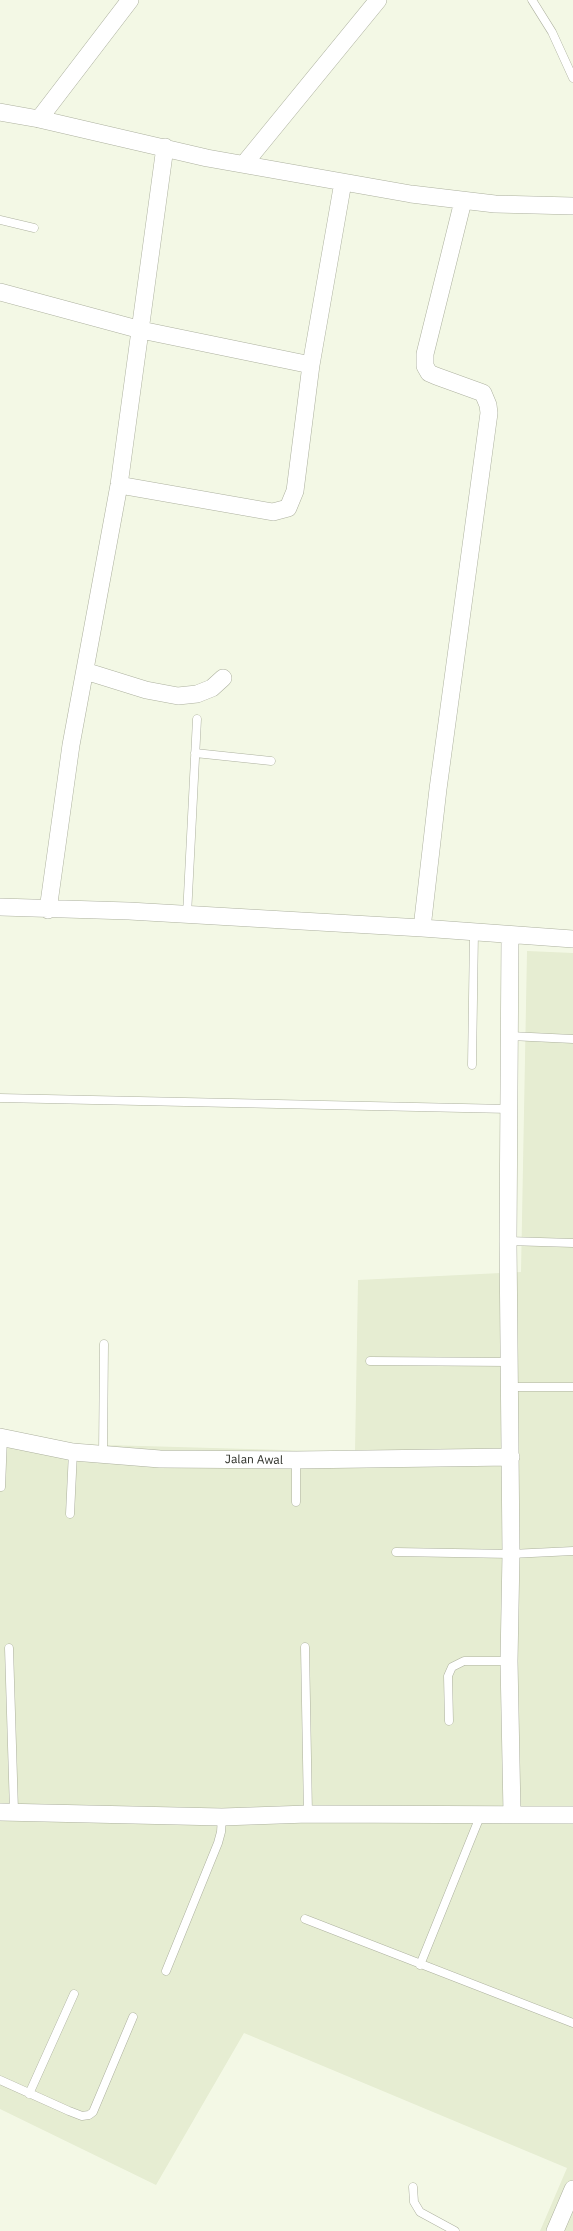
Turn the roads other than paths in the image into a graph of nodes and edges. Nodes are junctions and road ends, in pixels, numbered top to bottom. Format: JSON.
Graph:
{"nodes":[{"id":1,"x":130,"y":0,"type":"edge"},
{"id":2,"x":378,"y":0,"type":"edge"},
{"id":3,"x":532,"y":0,"type":"edge"},
{"id":4,"x":573,"y":78,"type":"edge"},
{"id":5,"x":0,"y":112,"type":"edge"},
{"id":6,"x":39,"y":119,"type":"junction"},
{"id":7,"x":165,"y":147,"type":"junction"},
{"id":8,"x":244,"y":164,"type":"junction"},
{"id":9,"x":343,"y":182,"type":"junction"},
{"id":10,"x":463,"y":201,"type":"junction"},
{"id":11,"x":573,"y":206,"type":"edge"},
{"id":12,"x":0,"y":220,"type":"edge"},
{"id":13,"x":34,"y":228,"type":"dead end"},
{"id":14,"x":0,"y":292,"type":"edge"},
{"id":15,"x":142,"y":330,"type":"junction"},
{"id":16,"x":311,"y":365,"type":"junction"},
{"id":17,"x":119,"y":485,"type":"junction"},
{"id":18,"x":84,"y":671,"type":"junction"},
{"id":19,"x":223,"y":678,"type":"dead end"},
{"id":20,"x":197,"y":718,"type":"dead end"},
{"id":21,"x":195,"y":753,"type":"junction"},
{"id":22,"x":271,"y":761,"type":"dead end"},
{"id":23,"x":0,"y":907,"type":"edge"},
{"id":24,"x":48,"y":910,"type":"junction"},
{"id":25,"x":188,"y":915,"type":"junction"},
{"id":26,"x":422,"y":928,"type":"junction"},
{"id":27,"x":474,"y":932,"type":"junction"},
{"id":28,"x":510,"y":935,"type":"junction"},
{"id":29,"x":573,"y":939,"type":"edge"},
{"id":30,"x":510,"y":1036,"type":"junction"},
{"id":31,"x":573,"y":1039,"type":"edge"},
{"id":32,"x":472,"y":1065,"type":"dead end"},
{"id":33,"x":0,"y":1098,"type":"edge"},
{"id":34,"x":509,"y":1109,"type":"junction"},
{"id":35,"x":508,"y":1241,"type":"junction"},
{"id":36,"x":573,"y":1243,"type":"edge"},
{"id":37,"x":104,"y":1344,"type":"dead end"},
{"id":38,"x":370,"y":1361,"type":"dead end"},
{"id":39,"x":509,"y":1362,"type":"junction"},
{"id":40,"x":510,"y":1387,"type":"junction"},
{"id":41,"x":573,"y":1387,"type":"edge"},
{"id":42,"x":1,"y":1437,"type":"edge"},
{"id":43,"x":73,"y":1452,"type":"junction"},
{"id":44,"x":103,"y":1455,"type":"junction"},
{"id":45,"x":511,"y":1457,"type":"junction"},
{"id":46,"x":296,"y":1460,"type":"junction"},
{"id":47,"x":1,"y":1486,"type":"dead end"},
{"id":48,"x":296,"y":1502,"type":"dead end"},
{"id":49,"x":70,"y":1514,"type":"dead end"},
{"id":50,"x":573,"y":1551,"type":"edge"},
{"id":51,"x":396,"y":1552,"type":"dead end"},
{"id":52,"x":511,"y":1554,"type":"junction"},
{"id":53,"x":305,"y":1647,"type":"dead end"},
{"id":54,"x":10,"y":1648,"type":"dead end"},
{"id":55,"x":508,"y":1661,"type":"junction"},
{"id":56,"x":449,"y":1721,"type":"dead end"},
{"id":57,"x":7,"y":1812,"type":"edge"},
{"id":58,"x":512,"y":1813,"type":"junction"},
{"id":59,"x":308,"y":1814,"type":"junction"},
{"id":60,"x":481,"y":1814,"type":"junction"},
{"id":61,"x":573,"y":1815,"type":"edge"},
{"id":62,"x":222,"y":1816,"type":"junction"},
{"id":63,"x":305,"y":1919,"type":"dead end"},
{"id":64,"x":420,"y":1965,"type":"junction"},
{"id":65,"x":166,"y":1971,"type":"dead end"},
{"id":66,"x":74,"y":1994,"type":"dead end"},
{"id":67,"x":133,"y":2017,"type":"dead end"},
{"id":68,"x":573,"y":2023,"type":"edge"},
{"id":69,"x":0,"y":2080,"type":"edge"},
{"id":70,"x":29,"y":2094,"type":"junction"},
{"id":71,"x":413,"y":2187,"type":"dead end"},
{"id":72,"x":572,"y":2193,"type":"edge"},
{"id":73,"x":455,"y":2231,"type":"edge"},
{"id":74,"x":555,"y":2231,"type":"edge"}],
"edges":[{"from":1,"to":6,"type":"street"},
{"from":2,"to":8,"type":"street"},
{"from":3,"to":4,"type":"lane"},
{"from":5,"to":6,"type":"street"},
{"from":6,"to":7,"type":"street"},
{"from":7,"to":8,"type":"street"},
{"from":7,"to":15,"type":"street"},
{"from":8,"to":9,"type":"street"},
{"from":9,"to":10,"type":"street"},
{"from":9,"to":16,"type":"street"},
{"from":10,"to":11,"type":"street"},
{"from":10,"to":26,"type":"street"},
{"from":12,"to":13,"type":"lane"},
{"from":14,"to":15,"type":"street"},
{"from":15,"to":16,"type":"street"},
{"from":15,"to":17,"type":"street"},
{"from":16,"to":17,"type":"street"},
{"from":17,"to":18,"type":"street"},
{"from":18,"to":19,"type":"street"},
{"from":18,"to":24,"type":"street"},
{"from":20,"to":21,"type":"lane"},
{"from":21,"to":22,"type":"lane"},
{"from":21,"to":25,"type":"lane"},
{"from":23,"to":24,"type":"street"},
{"from":24,"to":25,"type":"street"},
{"from":25,"to":26,"type":"street"},
{"from":26,"to":27,"type":"street"},
{"from":27,"to":28,"type":"street"},
{"from":27,"to":32,"type":"lane"},
{"from":28,"to":29,"type":"street"},
{"from":28,"to":30,"type":"street"},
{"from":30,"to":31,"type":"lane"},
{"from":30,"to":34,"type":"street"},
{"from":33,"to":34,"type":"lane"},
{"from":34,"to":35,"type":"street"},
{"from":35,"to":36,"type":"lane"},
{"from":35,"to":39,"type":"street"},
{"from":37,"to":44,"type":"lane"},
{"from":38,"to":39,"type":"lane"},
{"from":39,"to":40,"type":"street"},
{"from":40,"to":41,"type":"lane"},
{"from":40,"to":45,"type":"street"},
{"from":42,"to":43,"type":"street","name":"Jalan Awal"},
{"from":42,"to":47,"type":"lane"},
{"from":43,"to":44,"type":"street","name":"Jalan Awal"},
{"from":43,"to":49,"type":"lane"},
{"from":44,"to":46,"type":"street","name":"Jalan Awal"},
{"from":45,"to":46,"type":"street","name":"Jalan Awal"},
{"from":45,"to":52,"type":"street"},
{"from":46,"to":48,"type":"lane"},
{"from":50,"to":52,"type":"lane"},
{"from":51,"to":52,"type":"lane"},
{"from":52,"to":55,"type":"street"},
{"from":53,"to":59,"type":"lane"},
{"from":54,"to":57,"type":"lane"},
{"from":55,"to":56,"type":"lane"},
{"from":55,"to":58,"type":"street"},
{"from":57,"to":62,"type":"street"},
{"from":58,"to":60,"type":"street"},
{"from":58,"to":61,"type":"street"},
{"from":59,"to":60,"type":"street"},
{"from":59,"to":62,"type":"street"},
{"from":60,"to":64,"type":"lane"},
{"from":62,"to":65,"type":"lane"},
{"from":63,"to":64,"type":"lane"},
{"from":64,"to":68,"type":"lane"},
{"from":66,"to":70,"type":"lane"},
{"from":67,"to":70,"type":"lane"},
{"from":69,"to":70,"type":"lane"},
{"from":71,"to":73,"type":"lane"},
{"from":72,"to":74,"type":"street"}]}
